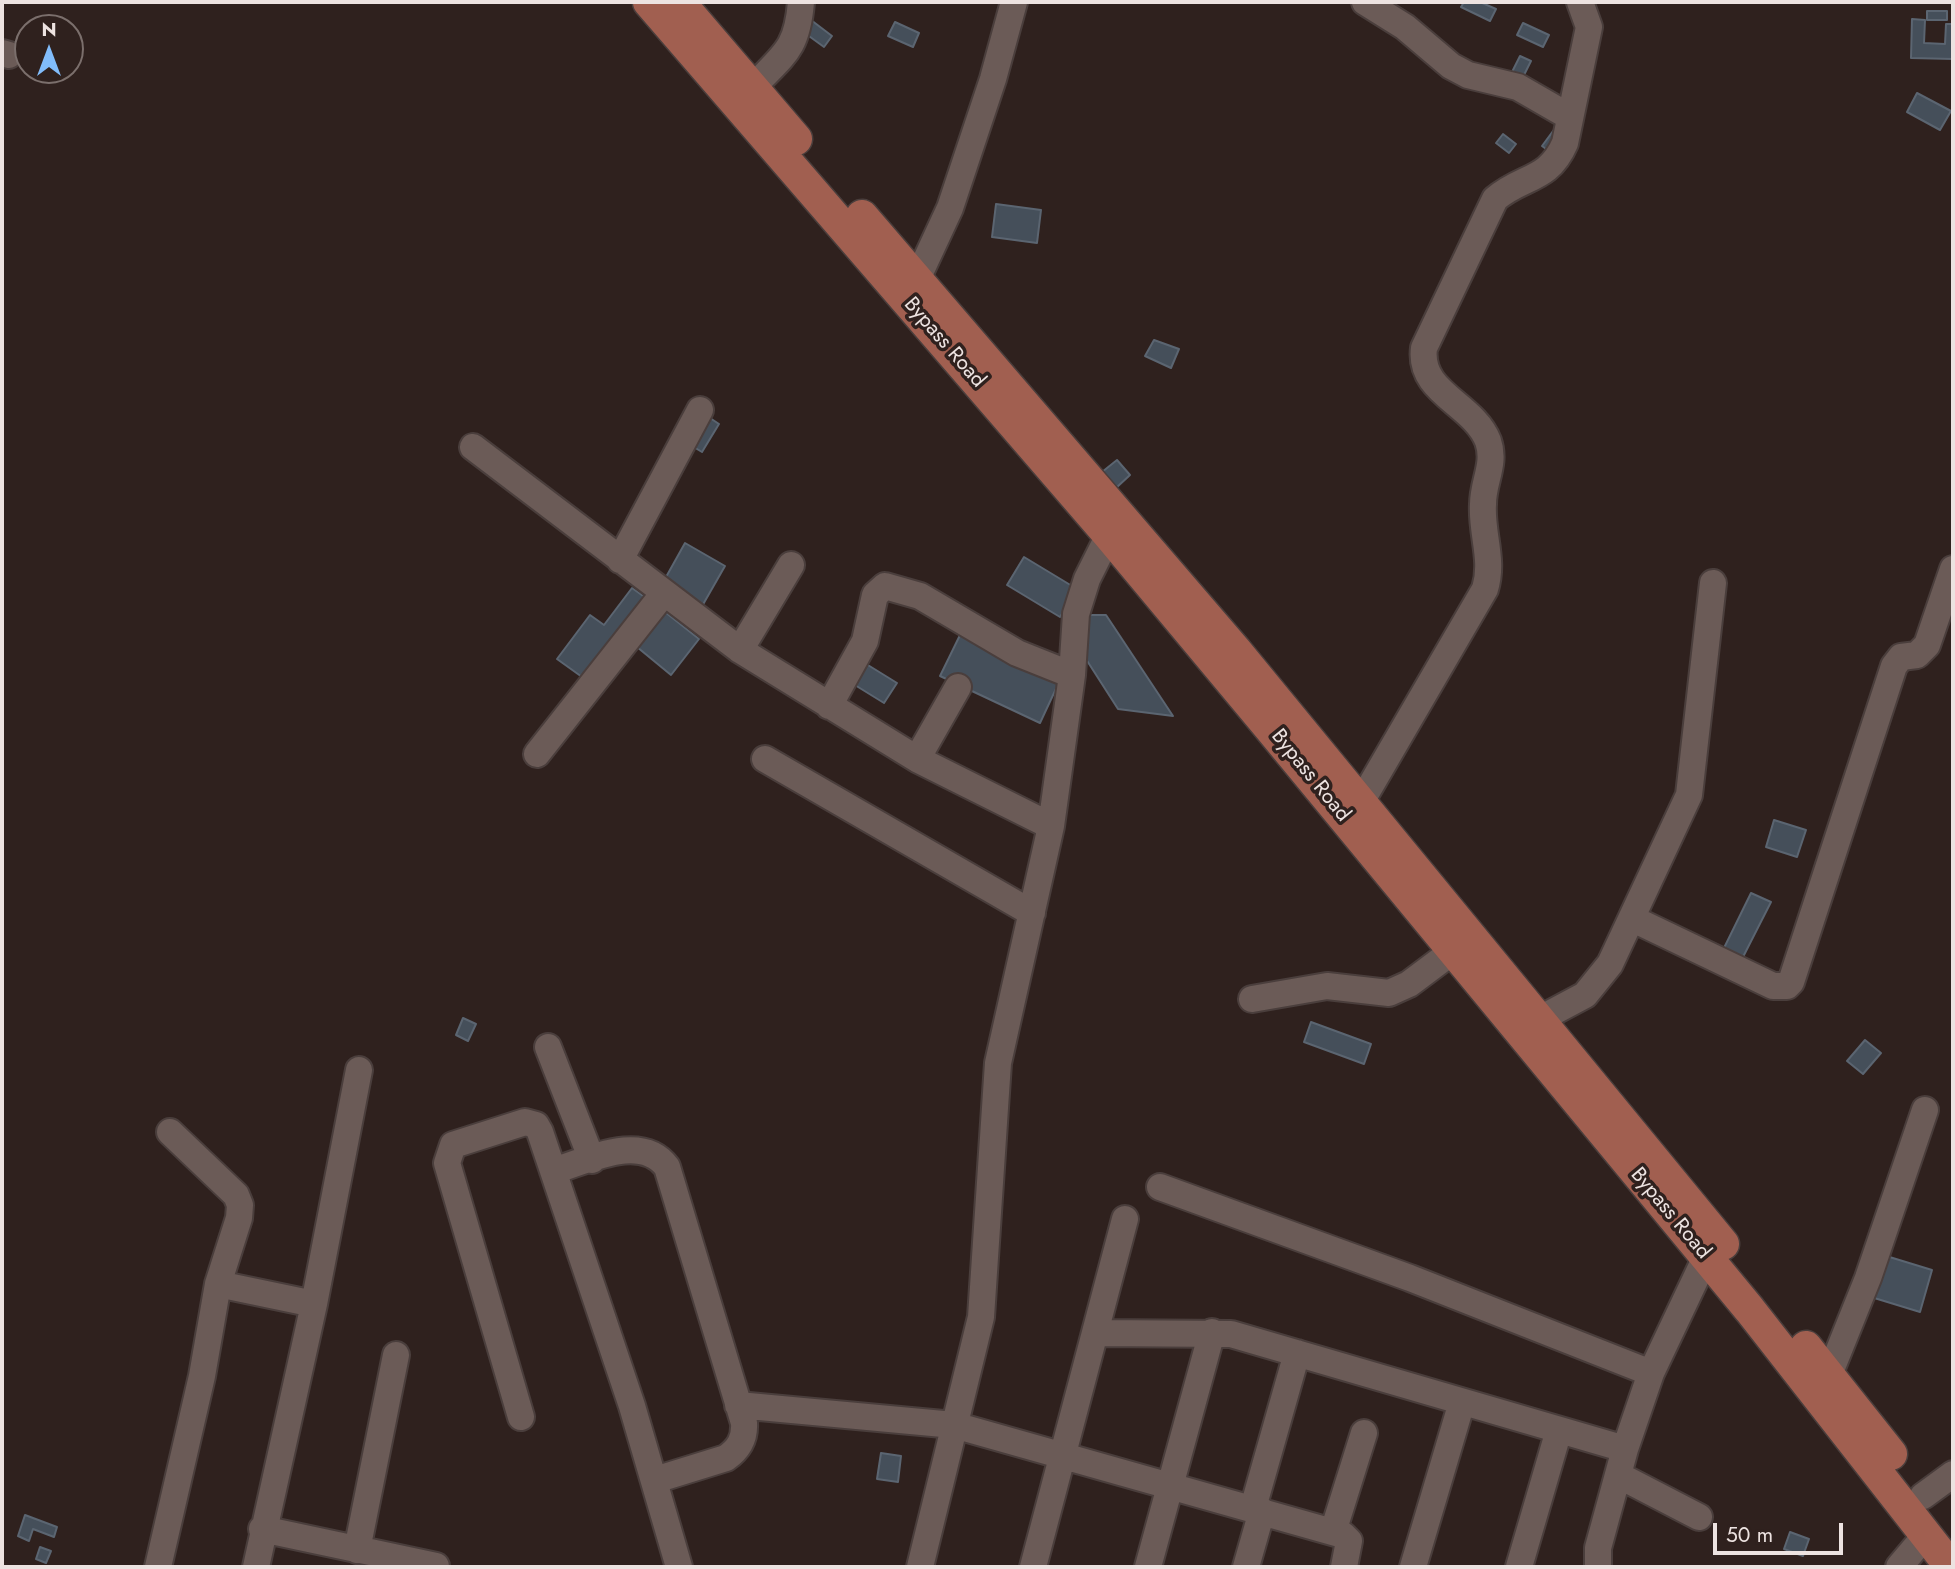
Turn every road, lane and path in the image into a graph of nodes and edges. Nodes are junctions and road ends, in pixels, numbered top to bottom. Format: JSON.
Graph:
{"nodes":[{"id":1,"x":649,"y":2,"type":"edge"},
{"id":2,"x":680,"y":2,"type":"edge"},
{"id":3,"x":802,"y":2,"type":"edge"},
{"id":4,"x":1014,"y":2,"type":"edge"},
{"id":5,"x":1365,"y":2,"type":"edge"},
{"id":6,"x":1580,"y":2,"type":"edge"},
{"id":7,"x":752,"y":88,"type":"junction"},
{"id":8,"x":1570,"y":117,"type":"junction"},
{"id":9,"x":918,"y":277,"type":"junction"},
{"id":10,"x":701,"y":410,"type":"dead end"},
{"id":11,"x":473,"y":447,"type":"dead end"},
{"id":12,"x":1109,"y":534,"type":"junction"},
{"id":13,"x":620,"y":560,"type":"junction"},
{"id":14,"x":791,"y":565,"type":"dead end"},
{"id":15,"x":1953,"y":569,"type":"edge"},
{"id":16,"x":1713,"y":583,"type":"dead end"},
{"id":17,"x":664,"y":593,"type":"junction"},
{"id":18,"x":740,"y":650,"type":"junction"},
{"id":19,"x":1072,"y":675,"type":"junction"},
{"id":20,"x":958,"y":687,"type":"dead end"},
{"id":21,"x":828,"y":706,"type":"junction"},
{"id":22,"x":537,"y":754,"type":"dead end"},
{"id":23,"x":765,"y":760,"type":"dead end"},
{"id":24,"x":917,"y":760,"type":"junction"},
{"id":25,"x":1361,"y":802,"type":"junction"},
{"id":26,"x":1051,"y":826,"type":"junction"},
{"id":27,"x":1032,"y":913,"type":"junction"},
{"id":28,"x":1633,"y":919,"type":"junction"},
{"id":29,"x":1453,"y":951,"type":"junction"},
{"id":30,"x":1252,"y":999,"type":"dead end"},
{"id":31,"x":1540,"y":1018,"type":"junction"},
{"id":32,"x":548,"y":1047,"type":"dead end"},
{"id":33,"x":359,"y":1070,"type":"dead end"},
{"id":34,"x":1925,"y":1110,"type":"dead end"},
{"id":35,"x":170,"y":1132,"type":"dead end"},
{"id":36,"x":592,"y":1160,"type":"junction"},
{"id":37,"x":553,"y":1171,"type":"junction"},
{"id":38,"x":1160,"y":1187,"type":"dead end"},
{"id":39,"x":1125,"y":1219,"type":"dead end"},
{"id":40,"x":1706,"y":1257,"type":"junction"},
{"id":41,"x":218,"y":1284,"type":"junction"},
{"id":42,"x":314,"y":1304,"type":"junction"},
{"id":43,"x":1212,"y":1332,"type":"junction"},
{"id":44,"x":1097,"y":1333,"type":"junction"},
{"id":45,"x":1297,"y":1353,"type":"junction"},
{"id":46,"x":396,"y":1355,"type":"dead end"},
{"id":47,"x":1651,"y":1373,"type":"junction"},
{"id":48,"x":1829,"y":1375,"type":"junction"},
{"id":49,"x":1462,"y":1402,"type":"junction"},
{"id":50,"x":738,"y":1405,"type":"junction"},
{"id":51,"x":521,"y":1417,"type":"dead end"},
{"id":52,"x":954,"y":1425,"type":"junction"},
{"id":53,"x":1559,"y":1430,"type":"junction"},
{"id":54,"x":1364,"y":1433,"type":"dead end"},
{"id":55,"x":1625,"y":1449,"type":"junction"},
{"id":56,"x":1065,"y":1455,"type":"junction"},
{"id":57,"x":1953,"y":1474,"type":"edge"},
{"id":58,"x":1618,"y":1475,"type":"junction"},
{"id":59,"x":655,"y":1480,"type":"junction"},
{"id":60,"x":1171,"y":1485,"type":"junction"},
{"id":61,"x":1923,"y":1496,"type":"junction"},
{"id":62,"x":1258,"y":1509,"type":"junction"},
{"id":63,"x":1699,"y":1517,"type":"dead end"},
{"id":64,"x":262,"y":1530,"type":"junction"},
{"id":65,"x":1333,"y":1532,"type":"junction"},
{"id":66,"x":1940,"y":1535,"type":"edge"},
{"id":67,"x":357,"y":1549,"type":"junction"},
{"id":68,"x":436,"y":1566,"type":"edge"},
{"id":69,"x":158,"y":1567,"type":"edge"},
{"id":70,"x":256,"y":1567,"type":"edge"},
{"id":71,"x":678,"y":1567,"type":"edge"},
{"id":72,"x":920,"y":1567,"type":"edge"},
{"id":73,"x":1033,"y":1567,"type":"edge"},
{"id":74,"x":1148,"y":1567,"type":"edge"},
{"id":75,"x":1247,"y":1567,"type":"edge"},
{"id":76,"x":1344,"y":1567,"type":"edge"},
{"id":77,"x":1413,"y":1567,"type":"edge"},
{"id":78,"x":1520,"y":1567,"type":"edge"},
{"id":79,"x":1598,"y":1567,"type":"edge"},
{"id":80,"x":1899,"y":1567,"type":"edge"},
{"id":81,"x":1951,"y":1567,"type":"edge"}],
"edges":[{"from":1,"to":12,"type":"main road","name":"Bypass Road"},
{"from":2,"to":7,"type":"main road","name":"Bypass Road"},
{"from":3,"to":7,"type":"street"},
{"from":4,"to":9,"type":"street"},
{"from":5,"to":8,"type":"street"},
{"from":6,"to":8,"type":"street"},
{"from":7,"to":9,"type":"main road","name":"Bypass Road"},
{"from":8,"to":25,"type":"street"},
{"from":9,"to":25,"type":"main road","name":"Bypass Road"},
{"from":10,"to":13,"type":"street"},
{"from":11,"to":13,"type":"street"},
{"from":12,"to":19,"type":"street"},
{"from":12,"to":29,"type":"main road","name":"Bypass Road"},
{"from":13,"to":17,"type":"street"},
{"from":14,"to":18,"type":"street"},
{"from":15,"to":28,"type":"street"},
{"from":16,"to":28,"type":"street"},
{"from":17,"to":18,"type":"street"},
{"from":17,"to":22,"type":"street"},
{"from":18,"to":21,"type":"street"},
{"from":19,"to":21,"type":"street"},
{"from":19,"to":26,"type":"street"},
{"from":20,"to":24,"type":"street"},
{"from":21,"to":24,"type":"street"},
{"from":23,"to":27,"type":"street"},
{"from":24,"to":26,"type":"street"},
{"from":25,"to":31,"type":"main road","name":"Bypass Road"},
{"from":26,"to":27,"type":"street"},
{"from":27,"to":52,"type":"street"},
{"from":28,"to":31,"type":"street"},
{"from":29,"to":30,"type":"street"},
{"from":29,"to":40,"type":"main road","name":"Bypass Road"},
{"from":31,"to":48,"type":"main road","name":"Bypass Road"},
{"from":32,"to":36,"type":"street"},
{"from":33,"to":42,"type":"street"},
{"from":34,"to":48,"type":"street"},
{"from":35,"to":41,"type":"street"},
{"from":36,"to":37,"type":"street"},
{"from":36,"to":50,"type":"street"},
{"from":37,"to":51,"type":"street"},
{"from":37,"to":59,"type":"street"},
{"from":38,"to":47,"type":"street"},
{"from":39,"to":44,"type":"street"},
{"from":40,"to":47,"type":"street"},
{"from":40,"to":66,"type":"main road","name":"Bypass Road"},
{"from":41,"to":42,"type":"street"},
{"from":41,"to":69,"type":"street"},
{"from":42,"to":64,"type":"street"},
{"from":43,"to":44,"type":"street"},
{"from":43,"to":45,"type":"street"},
{"from":43,"to":60,"type":"street"},
{"from":44,"to":56,"type":"street"},
{"from":45,"to":49,"type":"street"},
{"from":45,"to":62,"type":"street"},
{"from":46,"to":67,"type":"street"},
{"from":47,"to":55,"type":"street"},
{"from":48,"to":61,"type":"main road","name":"Bypass Road"},
{"from":49,"to":53,"type":"street"},
{"from":49,"to":77,"type":"street"},
{"from":50,"to":52,"type":"street"},
{"from":50,"to":59,"type":"street"},
{"from":52,"to":56,"type":"street"},
{"from":52,"to":72,"type":"street"},
{"from":53,"to":55,"type":"street"},
{"from":53,"to":78,"type":"street"},
{"from":54,"to":65,"type":"street"},
{"from":55,"to":58,"type":"street"},
{"from":56,"to":60,"type":"street"},
{"from":56,"to":73,"type":"street"},
{"from":57,"to":61,"type":"street"},
{"from":58,"to":63,"type":"street"},
{"from":58,"to":79,"type":"street"},
{"from":59,"to":71,"type":"street"},
{"from":60,"to":62,"type":"street"},
{"from":60,"to":74,"type":"street"},
{"from":61,"to":66,"type":"main road","name":"Bypass Road"},
{"from":62,"to":65,"type":"street"},
{"from":62,"to":75,"type":"street"},
{"from":64,"to":67,"type":"street"},
{"from":64,"to":70,"type":"street"},
{"from":65,"to":76,"type":"street"},
{"from":66,"to":80,"type":"street"},
{"from":66,"to":81,"type":"main road","name":"Bypass Road"},
{"from":67,"to":68,"type":"street"}]}
